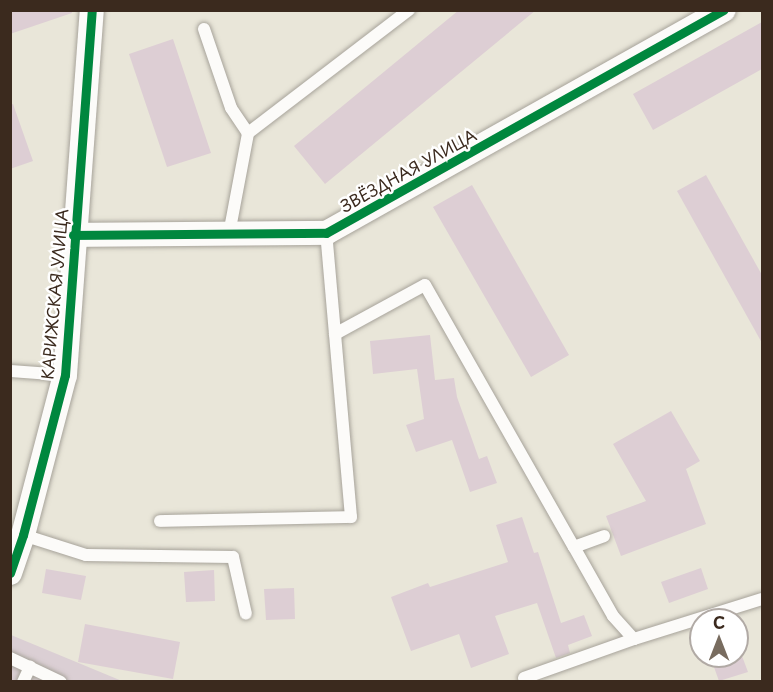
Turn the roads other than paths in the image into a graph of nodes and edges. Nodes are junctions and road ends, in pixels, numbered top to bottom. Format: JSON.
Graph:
{"nodes":[{"id":1,"x":93,"y":10,"type":"edge"},
{"id":2,"x":408,"y":10,"type":"edge"},
{"id":3,"x":724,"y":10,"type":"edge"},
{"id":4,"x":697,"y":17,"type":"edge"},
{"id":5,"x":204,"y":29,"type":"dead end"},
{"id":6,"x":248,"y":133,"type":"junction"},
{"id":7,"x":326,"y":233,"type":"junction"},
{"id":8,"x":229,"y":234,"type":"junction"},
{"id":9,"x":74,"y":235,"type":"junction"},
{"id":10,"x":335,"y":334,"type":"junction"},
{"id":11,"x":10,"y":371,"type":"edge"},
{"id":12,"x":65,"y":375,"type":"junction"},
{"id":13,"x":160,"y":521,"type":"dead end"},
{"id":14,"x":23,"y":536,"type":"junction"},
{"id":15,"x":604,"y":536,"type":"dead end"},
{"id":16,"x":574,"y":548,"type":"junction"},
{"id":17,"x":10,"y":573,"type":"edge"},
{"id":18,"x":762,"y":598,"type":"edge"},
{"id":19,"x":246,"y":614,"type":"dead end"},
{"id":20,"x":634,"y":639,"type":"junction"},
{"id":21,"x":10,"y":658,"type":"edge"},
{"id":22,"x":30,"y":667,"type":"junction"},
{"id":23,"x":524,"y":678,"type":"dead end"},
{"id":24,"x":23,"y":681,"type":"edge"},
{"id":25,"x":61,"y":681,"type":"edge"}],
"edges":[{"from":1,"to":9,"type":"street","name":"КАРИЖСКАЯ УЛИЦА"},
{"from":2,"to":6,"type":"lane"},
{"from":3,"to":4,"type":"street","name":"ЗВЁЗДНАЯ УЛИЦА"},
{"from":4,"to":7,"type":"street","name":"ЗВЁЗДНАЯ УЛИЦА"},
{"from":5,"to":6,"type":"lane"},
{"from":6,"to":8,"type":"lane"},
{"from":7,"to":8,"type":"street","name":"ЗВЁЗДНАЯ УЛИЦА"},
{"from":7,"to":10,"type":"lane"},
{"from":8,"to":9,"type":"street","name":"ЗВЁЗДНАЯ УЛИЦА"},
{"from":9,"to":12,"type":"street","name":"КАРИЖСКАЯ УЛИЦА"},
{"from":10,"to":13,"type":"lane"},
{"from":10,"to":16,"type":"lane"},
{"from":11,"to":12,"type":"lane"},
{"from":12,"to":14,"type":"street","name":"КАРИЖСКАЯ УЛИЦА"},
{"from":14,"to":17,"type":"street","name":"КАРИЖСКАЯ УЛИЦА"},
{"from":14,"to":19,"type":"lane"},
{"from":15,"to":16,"type":"lane"},
{"from":16,"to":20,"type":"lane"},
{"from":18,"to":20,"type":"lane"},
{"from":20,"to":23,"type":"lane"},
{"from":21,"to":22,"type":"lane"},
{"from":22,"to":24,"type":"lane"},
{"from":22,"to":25,"type":"lane"}]}
